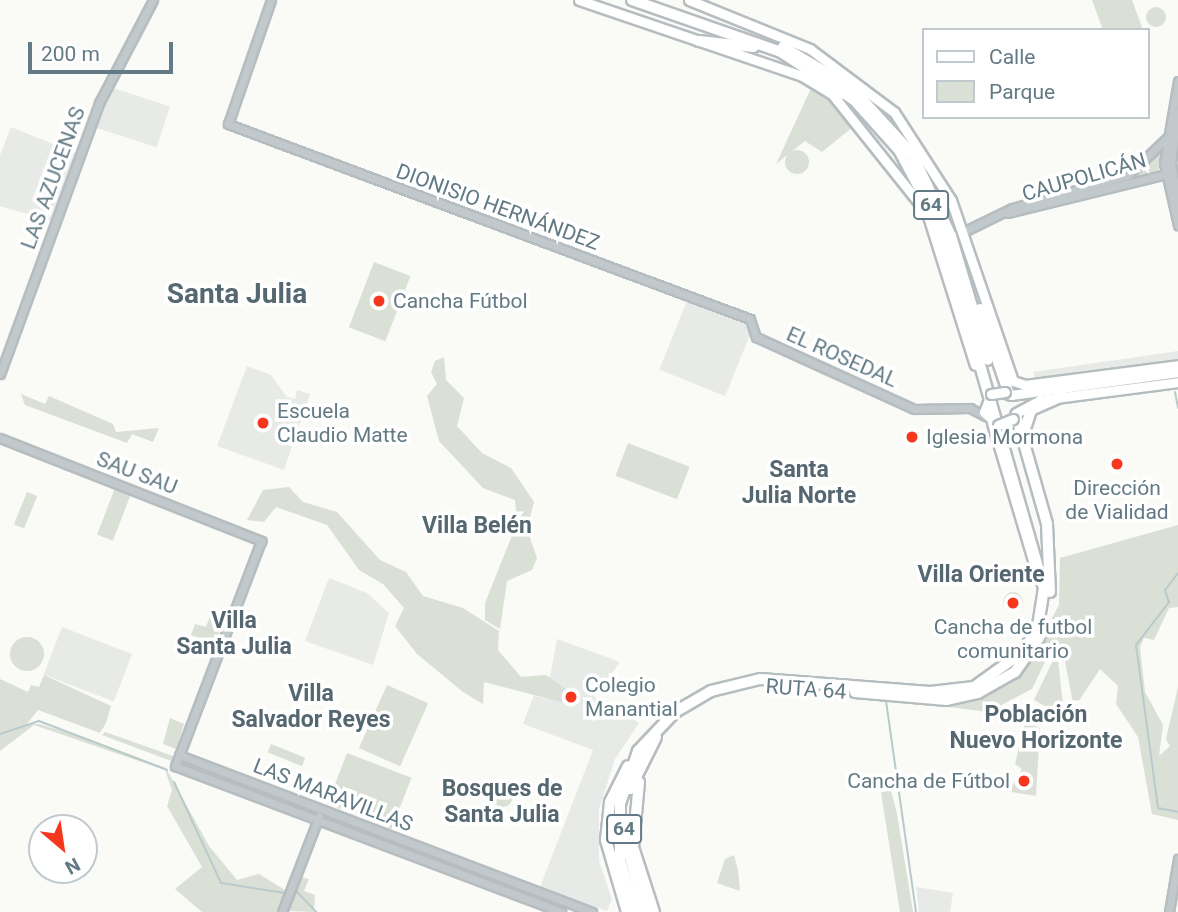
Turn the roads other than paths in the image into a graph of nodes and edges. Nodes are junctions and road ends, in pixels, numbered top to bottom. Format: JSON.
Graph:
{"nodes":[{"id":1,"x":153,"y":0,"type":"edge"},
{"id":2,"x":271,"y":0,"type":"edge"},
{"id":3,"x":579,"y":0,"type":"edge"},
{"id":4,"x":632,"y":0,"type":"edge"},
{"id":5,"x":649,"y":0,"type":"edge"},
{"id":6,"x":689,"y":0,"type":"edge"},
{"id":7,"x":699,"y":41,"type":"junction"},
{"id":8,"x":774,"y":50,"type":"junction"},
{"id":9,"x":794,"y":60,"type":"junction"},
{"id":10,"x":1178,"y":80,"type":"edge"},
{"id":11,"x":837,"y":98,"type":"junction"},
{"id":12,"x":1178,"y":112,"type":"edge"},
{"id":13,"x":1167,"y":138,"type":"junction"},
{"id":14,"x":924,"y":159,"type":"junction"},
{"id":15,"x":1167,"y":173,"type":"junction"},
{"id":16,"x":1178,"y":202,"type":"edge"},
{"id":17,"x":1007,"y":213,"type":"junction"},
{"id":18,"x":1178,"y":225,"type":"edge"},
{"id":19,"x":963,"y":232,"type":"junction"},
{"id":20,"x":951,"y":236,"type":"junction"},
{"id":21,"x":955,"y":247,"type":"junction"},
{"id":22,"x":756,"y":337,"type":"joint"},
{"id":23,"x":1178,"y":365,"type":"edge"},
{"id":24,"x":1178,"y":372,"type":"edge"},
{"id":25,"x":0,"y":374,"type":"edge"},
{"id":26,"x":1178,"y":382,"type":"edge"},
{"id":27,"x":1008,"y":394,"type":"junction"},
{"id":28,"x":1062,"y":396,"type":"junction"},
{"id":29,"x":987,"y":399,"type":"junction"},
{"id":30,"x":970,"y":408,"type":"junction"},
{"id":31,"x":1015,"y":416,"type":"junction"},
{"id":32,"x":992,"y":421,"type":"junction"},
{"id":33,"x":0,"y":438,"type":"edge"},
{"id":34,"x":1025,"y":450,"type":"junction"},
{"id":35,"x":1050,"y":592,"type":"junction"},
{"id":36,"x":1041,"y":617,"type":"junction"},
{"id":37,"x":649,"y":748,"type":"junction"},
{"id":38,"x":638,"y":751,"type":"junction"},
{"id":39,"x":179,"y":755,"type":"junction"},
{"id":40,"x":321,"y":809,"type":"junction"},
{"id":41,"x":317,"y":819,"type":"junction"},
{"id":42,"x":1178,"y":859,"type":"edge"},
{"id":43,"x":624,"y":909,"type":"edge"},
{"id":44,"x":578,"y":910,"type":"edge"},
{"id":45,"x":282,"y":912,"type":"edge"},
{"id":46,"x":561,"y":912,"type":"edge"},
{"id":47,"x":592,"y":912,"type":"edge"},
{"id":48,"x":636,"y":912,"type":"edge"},
{"id":49,"x":645,"y":912,"type":"edge"},
{"id":50,"x":654,"y":912,"type":"edge"},
{"id":51,"x":1169,"y":912,"type":"edge"}],
"edges":[{"from":1,"to":25,"type":"street","name":"LAS AZUCENAS"},
{"from":2,"to":22,"type":"street","name":"DIONISIO HERNÁNDEZ"},
{"from":3,"to":7,"type":"main road"},
{"from":4,"to":8,"type":"highway","number":"64"},
{"from":5,"to":20,"type":"highway","number":"64"},
{"from":6,"to":14,"type":"main road"},
{"from":7,"to":8,"type":"highway"},
{"from":7,"to":11,"type":"main road"},
{"from":8,"to":9,"type":"highway","number":"64"},
{"from":9,"to":11,"type":"highway"},
{"from":9,"to":36,"type":"highway","number":"64"},
{"from":10,"to":13,"type":"street"},
{"from":11,"to":29,"type":"main road"},
{"from":12,"to":15,"type":"street"},
{"from":13,"to":15,"type":"street"},
{"from":13,"to":17,"type":"street","name":"CAUPOLICÁN"},
{"from":14,"to":19,"type":"main road"},
{"from":14,"to":20,"type":"highway"},
{"from":15,"to":16,"type":"street"},
{"from":15,"to":17,"type":"street","name":"CAUPOLICÁN"},
{"from":15,"to":18,"type":"street"},
{"from":17,"to":19,"type":"street","name":"CAUPOLICÁN"},
{"from":19,"to":23,"type":"main road"},
{"from":20,"to":21,"type":"highway","number":"64"},
{"from":21,"to":27,"type":"highway"},
{"from":21,"to":35,"type":"highway","number":"64"},
{"from":22,"to":30,"type":"street","name":"EL ROSEDAL"},
{"from":24,"to":27,"type":"main road"},
{"from":26,"to":28,"type":"main road"},
{"from":27,"to":29,"type":"main road","bridge":true},
{"from":27,"to":31,"type":"main road"},
{"from":28,"to":31,"type":"main road"},
{"from":28,"to":34,"type":"highway"},
{"from":29,"to":30,"type":"street"},
{"from":29,"to":32,"type":"main road"},
{"from":30,"to":32,"type":"street"},
{"from":31,"to":32,"type":"main road","bridge":true},
{"from":31,"to":34,"type":"highway"},
{"from":32,"to":36,"type":"highway"},
{"from":33,"to":39,"type":"street","name":"SAU SAU"},
{"from":34,"to":35,"type":"highway"},
{"from":35,"to":37,"type":"highway","name":"RUTA 64","number":"64"},
{"from":36,"to":38,"type":"highway","name":"RUTA 64"},
{"from":37,"to":49,"type":"highway","name":"RUTA 64","number":"64"},
{"from":37,"to":50,"type":"highway"},
{"from":38,"to":43,"type":"highway","name":"RUTA 64"},
{"from":38,"to":48,"type":"highway","number":"64"},
{"from":39,"to":40,"type":"street","name":"LAS MARAVILLAS"},
{"from":39,"to":41,"type":"street","name":"LAS MARAVILLAS"},
{"from":40,"to":41,"type":"street"},
{"from":40,"to":44,"type":"street","name":"LAS MARAVILLAS"},
{"from":41,"to":45,"type":"street"},
{"from":41,"to":46,"type":"street","name":"LAS MARAVILLAS"},
{"from":42,"to":51,"type":"street"},
{"from":44,"to":47,"type":"street","name":"LAS MARAVILLAS"}]}
